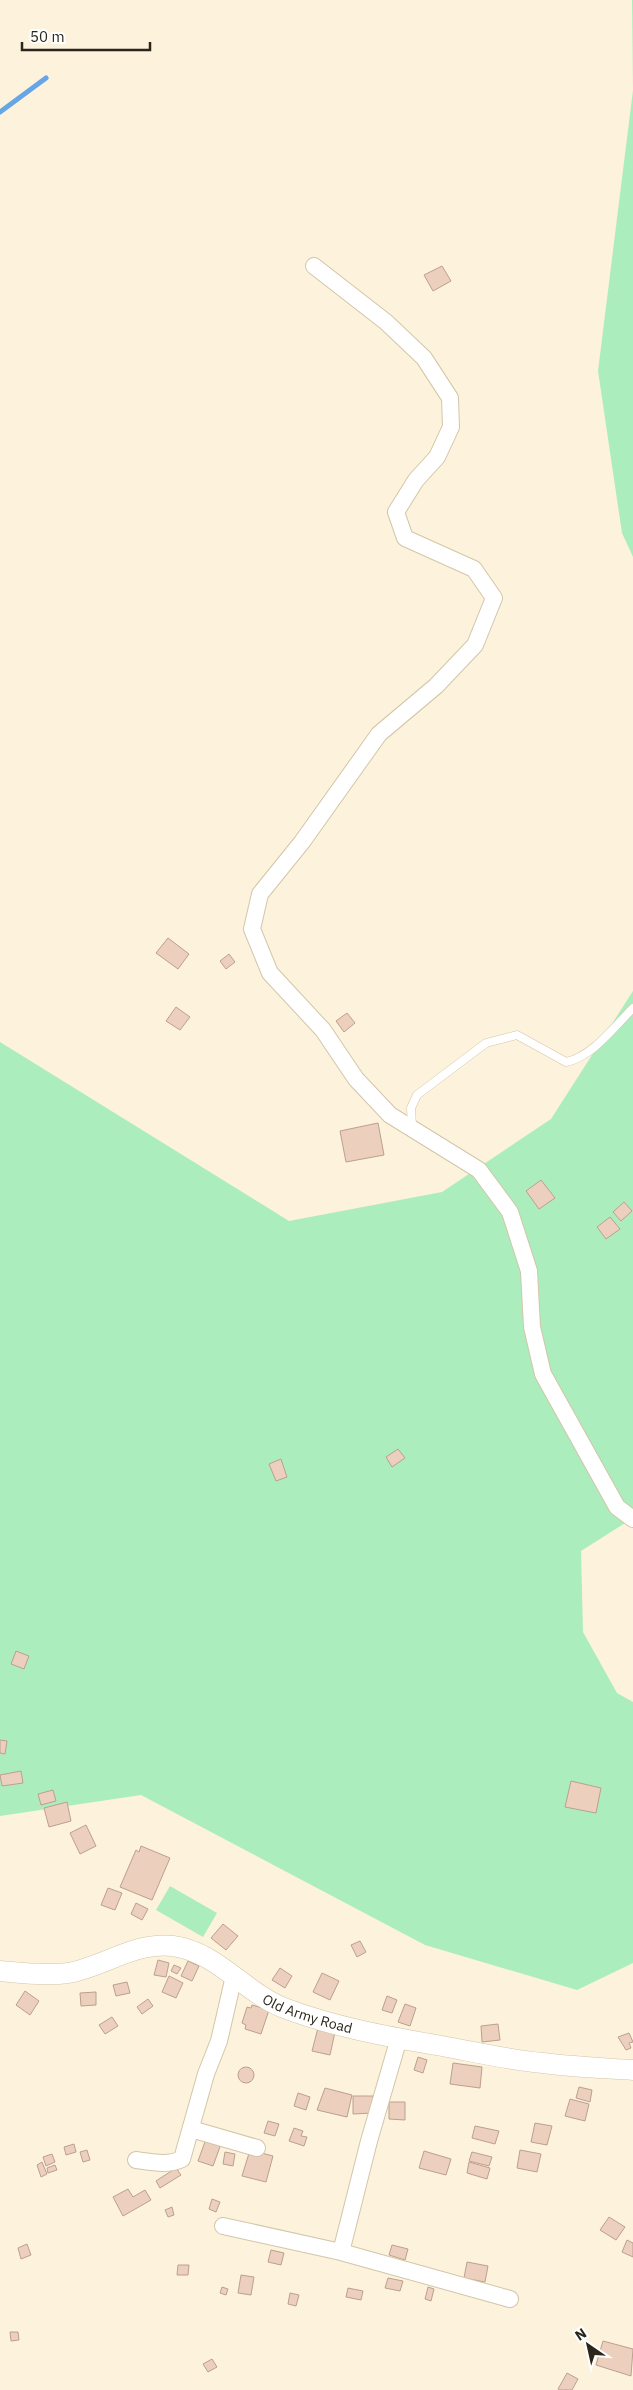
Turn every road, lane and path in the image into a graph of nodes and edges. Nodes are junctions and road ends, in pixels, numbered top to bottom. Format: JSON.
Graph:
{"nodes":[{"id":1,"x":314,"y":266,"type":"dead end"},
{"id":2,"x":633,"y":1008,"type":"edge"},
{"id":3,"x":412,"y":1128,"type":"junction"},
{"id":4,"x":633,"y":1519,"type":"edge"},
{"id":5,"x":0,"y":1970,"type":"edge"},
{"id":6,"x":234,"y":1976,"type":"junction"},
{"id":7,"x":399,"y":2038,"type":"junction"},
{"id":8,"x":633,"y":2070,"type":"edge"},
{"id":9,"x":191,"y":2129,"type":"junction"},
{"id":10,"x":257,"y":2148,"type":"dead end"},
{"id":11,"x":136,"y":2160,"type":"dead end"},
{"id":12,"x":223,"y":2226,"type":"dead end"},
{"id":13,"x":341,"y":2252,"type":"junction"},
{"id":14,"x":510,"y":2299,"type":"dead end"}],
"edges":[{"from":1,"to":3,"type":"street"},
{"from":2,"to":3,"type":"lane"},
{"from":3,"to":4,"type":"street"},
{"from":5,"to":6,"type":"street","name":"Old Army Road"},
{"from":6,"to":7,"type":"street","name":"Old Army Road"},
{"from":6,"to":9,"type":"street"},
{"from":7,"to":8,"type":"street","name":"Old Army Road"},
{"from":7,"to":13,"type":"street"},
{"from":9,"to":10,"type":"street"},
{"from":9,"to":11,"type":"street"},
{"from":12,"to":13,"type":"street"},
{"from":13,"to":14,"type":"street"}]}
